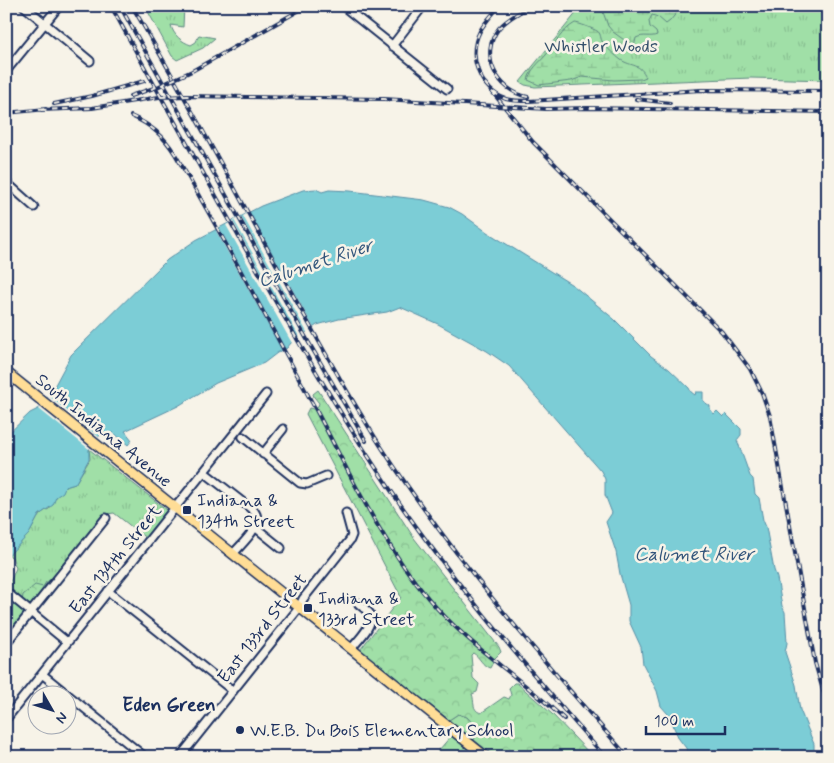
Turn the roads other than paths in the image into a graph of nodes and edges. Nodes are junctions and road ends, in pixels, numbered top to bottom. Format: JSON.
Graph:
{"nodes":[{"id":1,"x":24,"y":6,"type":"edge"},
{"id":2,"x":59,"y":6,"type":"edge"},
{"id":3,"x":343,"y":6,"type":"edge"},
{"id":4,"x":424,"y":6,"type":"edge"},
{"id":5,"x":45,"y":23,"type":"junction"},
{"id":6,"x":392,"y":46,"type":"junction"},
{"id":7,"x":90,"y":61,"type":"dead end"},
{"id":8,"x":6,"y":71,"type":"edge"},
{"id":9,"x":447,"y":89,"type":"dead end"},
{"id":10,"x":6,"y":182,"type":"edge"},
{"id":11,"x":34,"y":207,"type":"dead end"},
{"id":12,"x":6,"y":372,"type":"edge"},
{"id":13,"x":266,"y":394,"type":"dead end"},
{"id":14,"x":283,"y":429,"type":"dead end"},
{"id":15,"x":243,"y":437,"type":"dead end"},
{"id":16,"x":263,"y":454,"type":"junction"},
{"id":17,"x":204,"y":472,"type":"junction"},
{"id":18,"x":326,"y":476,"type":"dead end"},
{"id":19,"x":174,"y":508,"type":"junction"},
{"id":20,"x":346,"y":513,"type":"dead end"},
{"id":21,"x":106,"y":518,"type":"dead end"},
{"id":22,"x":255,"y":527,"type":"junction"},
{"id":23,"x":281,"y":548,"type":"dead end"},
{"id":24,"x":232,"y":554,"type":"junction"},
{"id":25,"x":108,"y":591,"type":"junction"},
{"id":26,"x":10,"y":595,"type":"dead end"},
{"id":27,"x":358,"y":603,"type":"dead end"},
{"id":28,"x":299,"y":608,"type":"junction"},
{"id":29,"x":31,"y":612,"type":"junction"},
{"id":30,"x":68,"y":642,"type":"junction"},
{"id":31,"x":6,"y":644,"type":"edge"},
{"id":32,"x":350,"y":649,"type":"junction"},
{"id":33,"x":42,"y":674,"type":"junction"},
{"id":34,"x":233,"y":691,"type":"junction"},
{"id":35,"x":6,"y":719,"type":"edge"},
{"id":36,"x":145,"y":757,"type":"edge"},
{"id":37,"x":180,"y":757,"type":"edge"},
{"id":38,"x":486,"y":757,"type":"edge"}],
"edges":[{"from":1,"to":5,"type":"street"},
{"from":2,"to":5,"type":"street"},
{"from":3,"to":6,"type":"street"},
{"from":4,"to":6,"type":"street"},
{"from":5,"to":7,"type":"street"},
{"from":5,"to":8,"type":"street"},
{"from":6,"to":9,"type":"street"},
{"from":10,"to":11,"type":"street"},
{"from":12,"to":19,"type":"main road","name":"South Indiana Avenue"},
{"from":13,"to":17,"type":"street","name":"East 134th Street"},
{"from":14,"to":16,"type":"street"},
{"from":15,"to":16,"type":"street"},
{"from":16,"to":18,"type":"street"},
{"from":17,"to":19,"type":"street","name":"East 134th Street"},
{"from":17,"to":22,"type":"street"},
{"from":19,"to":24,"type":"main road","name":"South Indiana Avenue"},
{"from":19,"to":25,"type":"street","name":"East 134th Street"},
{"from":20,"to":28,"type":"street","name":"East 133rd Street"},
{"from":21,"to":29,"type":"street"},
{"from":22,"to":23,"type":"street"},
{"from":22,"to":24,"type":"street"},
{"from":24,"to":28,"type":"main road","name":"South Indiana Avenue"},
{"from":25,"to":30,"type":"street","name":"East 134th Street"},
{"from":25,"to":34,"type":"street"},
{"from":26,"to":29,"type":"street"},
{"from":27,"to":32,"type":"street"},
{"from":28,"to":32,"type":"main road","name":"South Indiana Avenue"},
{"from":28,"to":34,"type":"street","name":"East 133rd Street"},
{"from":29,"to":30,"type":"street"},
{"from":29,"to":31,"type":"street"},
{"from":30,"to":33,"type":"street","name":"East 134th Street"},
{"from":32,"to":38,"type":"main road","name":"South Indiana Avenue"},
{"from":33,"to":35,"type":"street","name":"East 134th Street"},
{"from":33,"to":36,"type":"street"},
{"from":34,"to":37,"type":"street","name":"East 133rd Street"}]}
